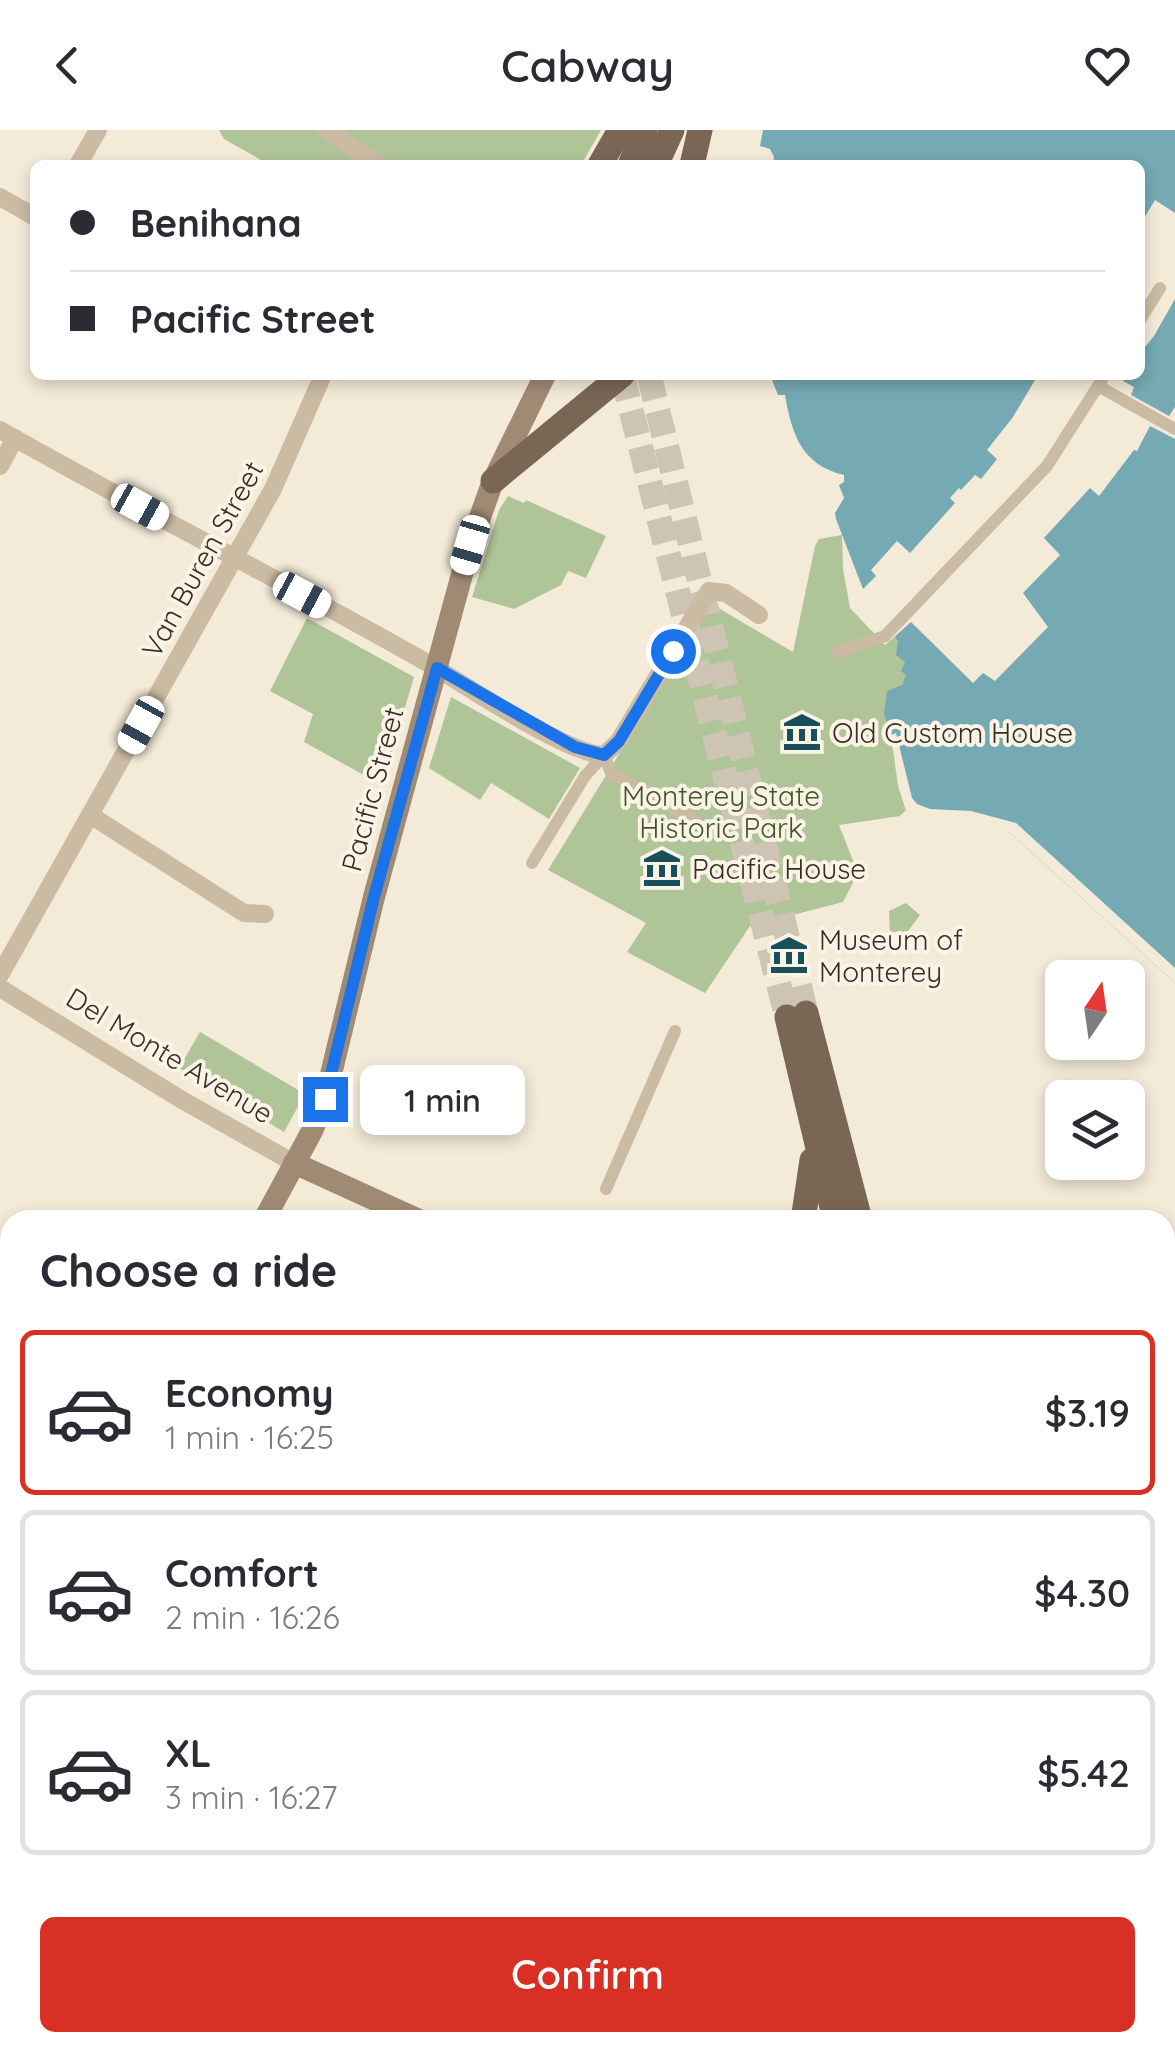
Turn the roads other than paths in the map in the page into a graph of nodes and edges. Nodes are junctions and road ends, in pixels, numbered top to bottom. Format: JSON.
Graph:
{"nodes":[{"id":1,"x":98,"y":130,"type":"edge"},
{"id":2,"x":326,"y":130,"type":"edge"},
{"id":3,"x":620,"y":130,"type":"edge"},
{"id":4,"x":645,"y":130,"type":"edge"},
{"id":5,"x":672,"y":130,"type":"edge"},
{"id":6,"x":700,"y":130,"type":"edge"},
{"id":7,"x":81,"y":160,"type":"edge"},
{"id":8,"x":372,"y":160,"type":"edge"},
{"id":9,"x":603,"y":160,"type":"edge"},
{"id":10,"x":632,"y":160,"type":"edge"},
{"id":11,"x":658,"y":160,"type":"edge"},
{"id":12,"x":693,"y":160,"type":"edge"},
{"id":13,"x":0,"y":197,"type":"edge"},
{"id":14,"x":30,"y":213,"type":"edge"},
{"id":15,"x":1160,"y":288,"type":"dead end"},
{"id":16,"x":1145,"y":312,"type":"edge"},
{"id":17,"x":318,"y":380,"type":"edge"},
{"id":18,"x":543,"y":380,"type":"edge"},
{"id":19,"x":616,"y":380,"type":"edge"},
{"id":20,"x":1101,"y":380,"type":"edge"},
{"id":21,"x":1175,"y":429,"type":"edge"},
{"id":22,"x":8,"y":434,"type":"edge"},
{"id":23,"x":0,"y":466,"type":"edge"},
{"id":24,"x":493,"y":481,"type":"junction"},
{"id":25,"x":234,"y":559,"type":"junction"},
{"id":26,"x":759,"y":615,"type":"dead end"},
{"id":27,"x":838,"y":652,"type":"dead end"},
{"id":28,"x":437,"y":668,"type":"junction"},
{"id":29,"x":604,"y":755,"type":"junction"},
{"id":30,"x":90,"y":815,"type":"junction"},
{"id":31,"x":696,"y":822,"type":"dead end"},
{"id":32,"x":532,"y":863,"type":"dead end"},
{"id":33,"x":265,"y":914,"type":"dead end"},
{"id":34,"x":0,"y":974,"type":"edge"},
{"id":35,"x":0,"y":988,"type":"edge"},
{"id":36,"x":675,"y":1031,"type":"dead end"},
{"id":37,"x":812,"y":1135,"type":"junction"},
{"id":38,"x":294,"y":1162,"type":"junction"},
{"id":39,"x":606,"y":1189,"type":"dead end"},
{"id":40,"x":269,"y":1210,"type":"edge"},
{"id":41,"x":398,"y":1210,"type":"edge"},
{"id":42,"x":805,"y":1210,"type":"edge"},
{"id":43,"x":831,"y":1210,"type":"edge"},
{"id":44,"x":857,"y":1210,"type":"edge"}],
"edges":[{"from":1,"to":7,"type":"street"},
{"from":2,"to":8,"type":"street"},
{"from":3,"to":9,"type":"main road"},
{"from":4,"to":10,"type":"main road"},
{"from":5,"to":11,"type":"main road"},
{"from":6,"to":12,"type":"main road"},
{"from":13,"to":14,"type":"street"},
{"from":15,"to":16,"type":"street"},
{"from":17,"to":25,"type":"street","name":"Van Buren Street"},
{"from":18,"to":24,"type":"main road","name":"Pacific Street"},
{"from":19,"to":24,"type":"main road"},
{"from":20,"to":21,"type":"street"},
{"from":20,"to":27,"type":"street"},
{"from":22,"to":23,"type":"street"},
{"from":22,"to":25,"type":"street"},
{"from":24,"to":28,"type":"main road","name":"Pacific Street"},
{"from":25,"to":28,"type":"street"},
{"from":25,"to":30,"type":"street","name":"Van Buren Street"},
{"from":26,"to":29,"type":"street"},
{"from":28,"to":29,"type":"street"},
{"from":28,"to":38,"type":"main road","name":"Pacific Street"},
{"from":29,"to":31,"type":"street"},
{"from":29,"to":32,"type":"street"},
{"from":30,"to":33,"type":"street"},
{"from":30,"to":34,"type":"street","name":"Van Buren Street"},
{"from":35,"to":38,"type":"street","name":"Del Monte Avenue"},
{"from":36,"to":39,"type":"street"},
{"from":37,"to":42,"type":"main road"},
{"from":37,"to":43,"type":"main road"},
{"from":37,"to":44,"type":"main road"},
{"from":38,"to":40,"type":"main road","name":"Pacific Street"},
{"from":38,"to":41,"type":"main road","name":"Del Monte Avenue"}]}
